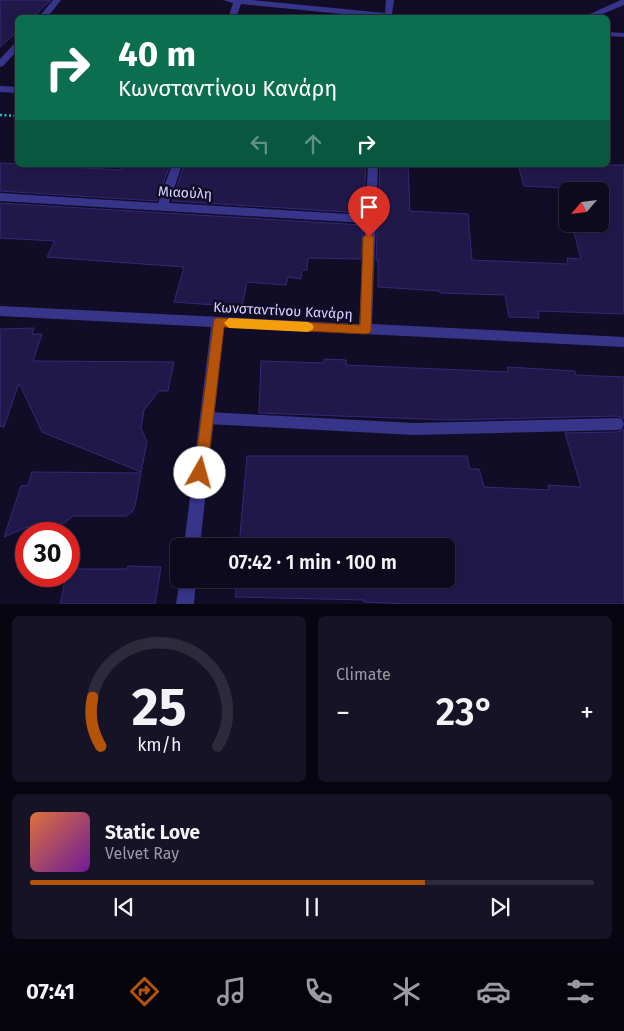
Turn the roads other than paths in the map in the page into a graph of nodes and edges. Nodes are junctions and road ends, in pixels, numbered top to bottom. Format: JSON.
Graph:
{"nodes":[{"id":1,"x":57,"y":0,"type":"edge"},
{"id":2,"x":227,"y":0,"type":"edge"},
{"id":3,"x":238,"y":0,"type":"edge"},
{"id":4,"x":390,"y":0,"type":"edge"},
{"id":5,"x":624,"y":1,"type":"edge"},
{"id":6,"x":44,"y":15,"type":"edge"},
{"id":7,"x":233,"y":15,"type":"edge"},
{"id":8,"x":379,"y":15,"type":"edge"},
{"id":9,"x":388,"y":15,"type":"edge"},
{"id":10,"x":592,"y":15,"type":"edge"},
{"id":11,"x":610,"y":34,"type":"edge"},
{"id":12,"x":624,"y":35,"type":"edge"},
{"id":13,"x":15,"y":47,"type":"edge"},
{"id":14,"x":0,"y":64,"type":"edge"},
{"id":15,"x":0,"y":89,"type":"edge"},
{"id":16,"x":15,"y":90,"type":"edge"},
{"id":17,"x":176,"y":167,"type":"edge"},
{"id":18,"x":372,"y":167,"type":"edge"},
{"id":19,"x":0,"y":197,"type":"edge"},
{"id":20,"x":162,"y":207,"type":"junction"},
{"id":21,"x":369,"y":219,"type":"junction"},
{"id":22,"x":0,"y":311,"type":"edge"},
{"id":23,"x":218,"y":322,"type":"junction"},
{"id":24,"x":366,"y":330,"type":"junction"},
{"id":25,"x":624,"y":342,"type":"edge"},
{"id":26,"x":207,"y":418,"type":"junction"},
{"id":27,"x":617,"y":424,"type":"dead end"},
{"id":28,"x":193,"y":538,"type":"edge"},
{"id":29,"x":187,"y":588,"type":"edge"},
{"id":30,"x":185,"y":604,"type":"edge"}],
"edges":[{"from":1,"to":6,"type":"street"},
{"from":2,"to":3,"type":"street"},
{"from":3,"to":7,"type":"street"},
{"from":3,"to":8,"type":"street"},
{"from":4,"to":9,"type":"street"},
{"from":5,"to":10,"type":"street"},
{"from":11,"to":12,"type":"street"},
{"from":13,"to":14,"type":"street"},
{"from":15,"to":16,"type":"street"},
{"from":17,"to":20,"type":"street"},
{"from":18,"to":21,"type":"street"},
{"from":19,"to":20,"type":"street","name":"Μιαούλη"},
{"from":20,"to":21,"type":"street","name":"Μιαούλη"},
{"from":21,"to":24,"type":"street"},
{"from":22,"to":23,"type":"street","name":"Κωνσταντίνου Κανάρη"},
{"from":23,"to":24,"type":"street","name":"Κωνσταντίνου Κανάρη"},
{"from":23,"to":26,"type":"street"},
{"from":24,"to":25,"type":"street","name":"Κωνσταντίνου Κανάρη"},
{"from":26,"to":27,"type":"street"},
{"from":26,"to":28,"type":"street"},
{"from":29,"to":30,"type":"street"}]}
